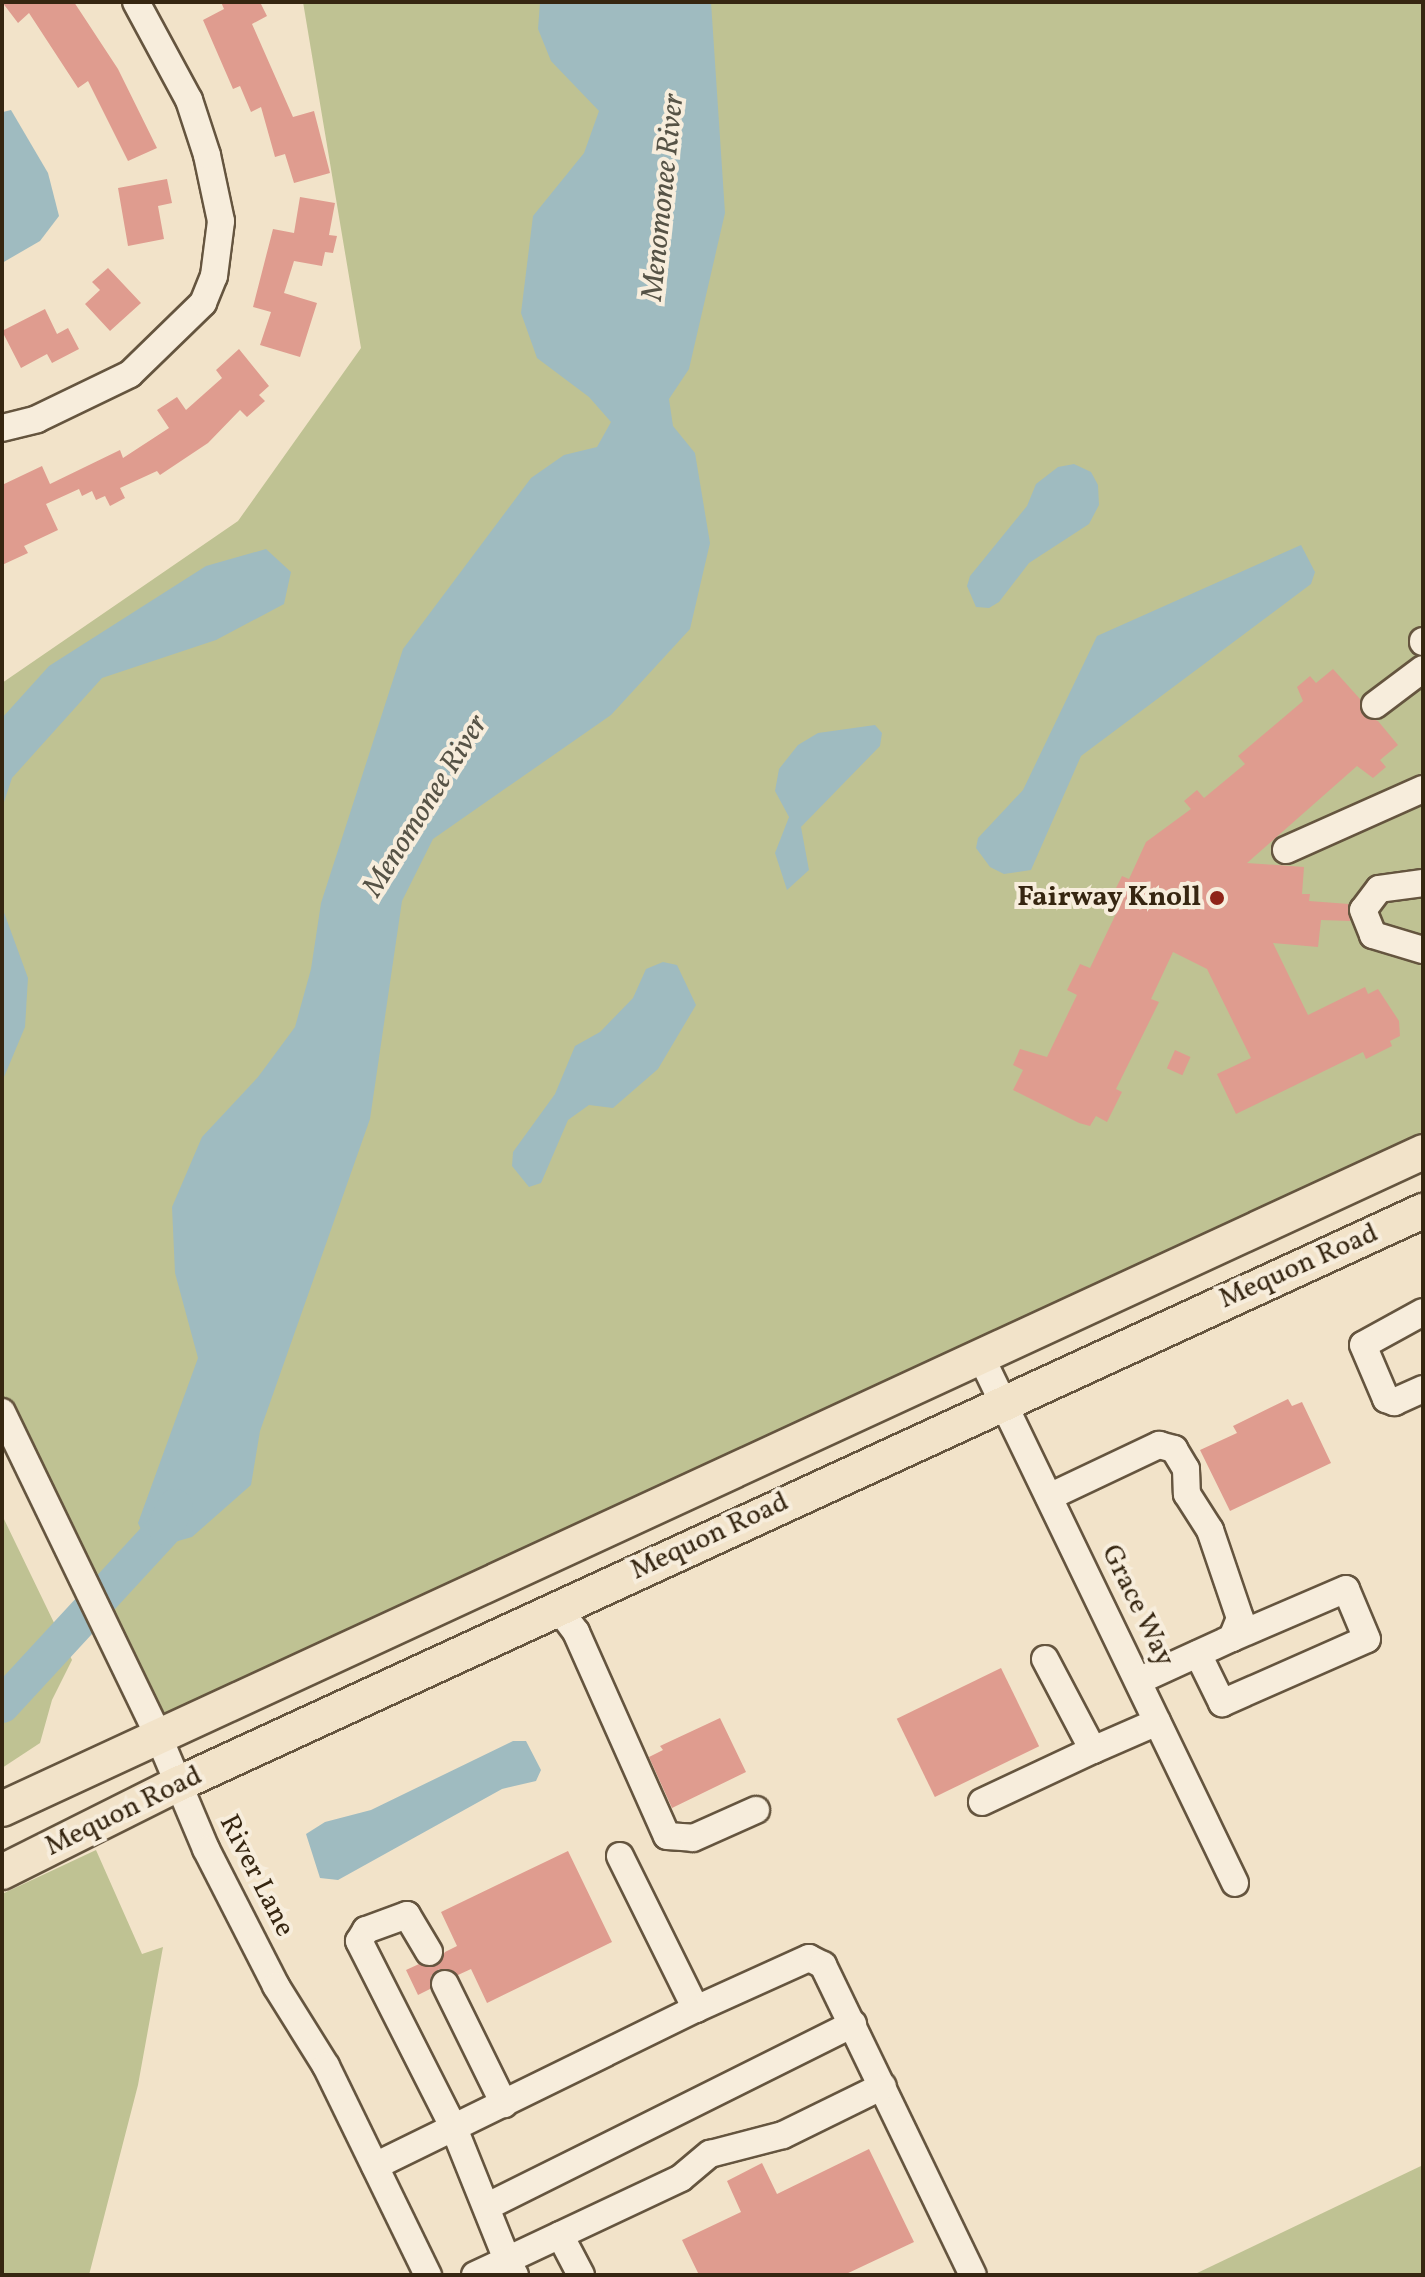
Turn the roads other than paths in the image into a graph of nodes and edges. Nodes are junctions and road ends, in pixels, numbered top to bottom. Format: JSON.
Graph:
{"nodes":[{"id":1,"x":136,"y":2,"type":"edge"},
{"id":2,"x":2,"y":428,"type":"edge"},
{"id":3,"x":1423,"y":669,"type":"edge"},
{"id":4,"x":1375,"y":705,"type":"dead end"},
{"id":5,"x":1423,"y":789,"type":"edge"},
{"id":6,"x":1286,"y":850,"type":"dead end"},
{"id":7,"x":1423,"y":883,"type":"edge"},
{"id":8,"x":1423,"y":950,"type":"edge"},
{"id":9,"x":1423,"y":1152,"type":"edge"},
{"id":10,"x":1423,"y":1211,"type":"edge"},
{"id":11,"x":1423,"y":1312,"type":"edge"},
{"id":12,"x":981,"y":1357,"type":"junction"},
{"id":13,"x":1423,"y":1389,"type":"edge"},
{"id":14,"x":1003,"y":1401,"type":"junction"},
{"id":15,"x":2,"y":1412,"type":"edge"},
{"id":16,"x":1049,"y":1497,"type":"junction"},
{"id":17,"x":536,"y":1562,"type":"junction"},
{"id":18,"x":558,"y":1608,"type":"junction"},
{"id":19,"x":1232,"y":1638,"type":"junction"},
{"id":20,"x":1198,"y":1654,"type":"junction"},
{"id":21,"x":1045,"y":1659,"type":"dead end"},
{"id":22,"x":1138,"y":1681,"type":"junction"},
{"id":23,"x":1157,"y":1722,"type":"junction"},
{"id":24,"x":157,"y":1733,"type":"junction"},
{"id":25,"x":1093,"y":1750,"type":"junction"},
{"id":26,"x":176,"y":1785,"type":"junction"},
{"id":27,"x":982,"y":1802,"type":"dead end"},
{"id":28,"x":2,"y":1809,"type":"edge"},
{"id":29,"x":756,"y":1810,"type":"dead end"},
{"id":30,"x":620,"y":1856,"type":"dead end"},
{"id":31,"x":8,"y":1869,"type":"edge"},
{"id":32,"x":1235,"y":1883,"type":"dead end"},
{"id":33,"x":429,"y":1952,"type":"dead end"},
{"id":34,"x":445,"y":1984,"type":"dead end"},
{"id":35,"x":696,"y":2009,"type":"junction"},
{"id":36,"x":853,"y":2024,"type":"junction"},
{"id":37,"x":883,"y":2086,"type":"junction"},
{"id":38,"x":504,"y":2104,"type":"junction"},
{"id":39,"x":454,"y":2128,"type":"junction"},
{"id":40,"x":375,"y":2166,"type":"junction"},
{"id":41,"x":488,"y":2206,"type":"junction"},
{"id":42,"x":560,"y":2235,"type":"junction"},
{"id":43,"x":511,"y":2267,"type":"edge"},
{"id":44,"x":428,"y":2275,"type":"edge"},
{"id":45,"x":475,"y":2275,"type":"edge"},
{"id":46,"x":581,"y":2275,"type":"edge"},
{"id":47,"x":973,"y":2275,"type":"edge"}],
"edges":[{"from":1,"to":2,"type":"street"},
{"from":3,"to":4,"type":"street"},
{"from":5,"to":6,"type":"street"},
{"from":7,"to":8,"type":"street"},
{"from":9,"to":12,"type":"main road","name":"Mequon Road"},
{"from":10,"to":14,"type":"main road","name":"Mequon Road"},
{"from":11,"to":13,"type":"street"},
{"from":12,"to":14,"type":"street","name":"Grace Way"},
{"from":12,"to":17,"type":"main road","name":"Mequon Road"},
{"from":14,"to":16,"type":"street","name":"Grace Way"},
{"from":14,"to":18,"type":"main road","name":"Mequon Road"},
{"from":15,"to":24,"type":"street","name":"River Lane"},
{"from":16,"to":19,"type":"street"},
{"from":16,"to":22,"type":"street","name":"Grace Way"},
{"from":17,"to":18,"type":"main road"},
{"from":17,"to":24,"type":"main road","name":"Mequon Road"},
{"from":18,"to":26,"type":"main road","name":"Mequon Road"},
{"from":18,"to":29,"type":"street"},
{"from":19,"to":20,"type":"street"},
{"from":19,"to":20,"type":"street"},
{"from":20,"to":22,"type":"street"},
{"from":21,"to":25,"type":"street"},
{"from":22,"to":23,"type":"street","name":"Grace Way"},
{"from":23,"to":25,"type":"street"},
{"from":23,"to":32,"type":"street","name":"Grace Way"},
{"from":24,"to":26,"type":"street","name":"River Lane"},
{"from":24,"to":28,"type":"main road","name":"Mequon Road"},
{"from":25,"to":27,"type":"street"},
{"from":26,"to":31,"type":"main road","name":"Mequon Road"},
{"from":26,"to":40,"type":"street","name":"River Lane"},
{"from":30,"to":35,"type":"street"},
{"from":33,"to":39,"type":"street"},
{"from":34,"to":38,"type":"street"},
{"from":35,"to":36,"type":"street"},
{"from":35,"to":38,"type":"street"},
{"from":36,"to":37,"type":"street"},
{"from":36,"to":41,"type":"street"},
{"from":37,"to":42,"type":"street"},
{"from":37,"to":47,"type":"street"},
{"from":38,"to":39,"type":"street"},
{"from":39,"to":40,"type":"street"},
{"from":39,"to":41,"type":"street"},
{"from":40,"to":44,"type":"street","name":"River Lane"},
{"from":41,"to":43,"type":"street"},
{"from":42,"to":43,"type":"street"},
{"from":42,"to":46,"type":"street"},
{"from":43,"to":45,"type":"street"}]}
